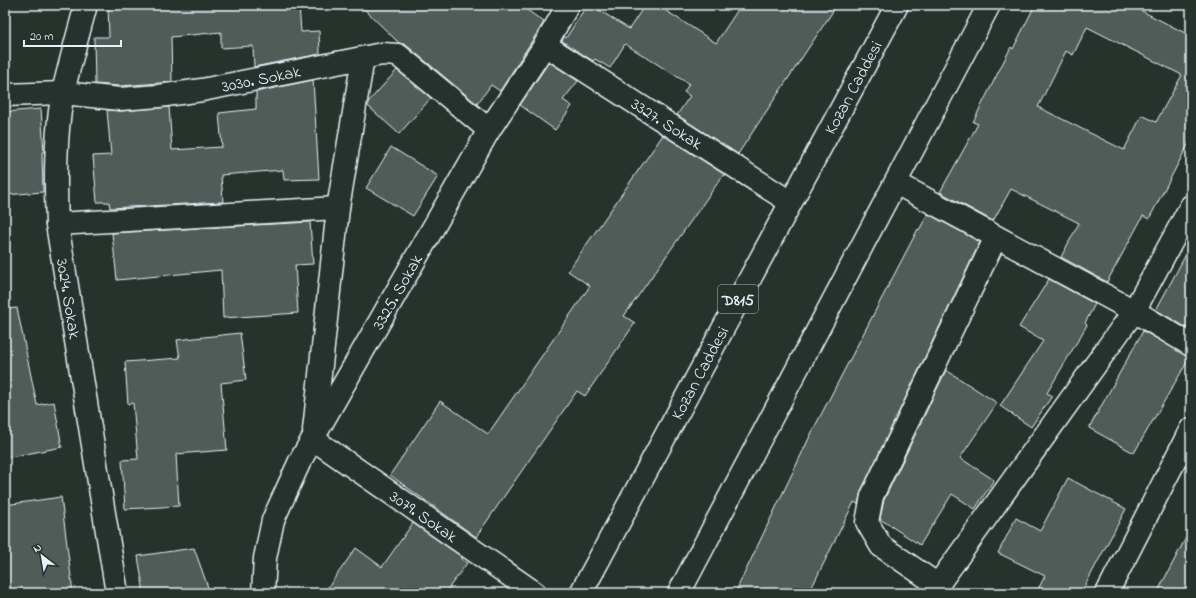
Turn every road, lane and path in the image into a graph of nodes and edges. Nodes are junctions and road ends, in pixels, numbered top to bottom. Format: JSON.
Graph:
{"nodes":[{"id":1,"x":86,"y":5,"type":"edge"},
{"id":2,"x":568,"y":5,"type":"edge"},
{"id":3,"x":897,"y":5,"type":"edge"},
{"id":4,"x":989,"y":5,"type":"edge"},
{"id":5,"x":545,"y":45,"type":"junction"},
{"id":6,"x":363,"y":58,"type":"junction"},
{"id":7,"x":63,"y":93,"type":"junction"},
{"id":8,"x":5,"y":95,"type":"edge"},
{"id":9,"x":489,"y":130,"type":"junction"},
{"id":10,"x":896,"y":183,"type":"junction"},
{"id":11,"x":790,"y":202,"type":"junction"},
{"id":12,"x":1191,"y":206,"type":"edge"},
{"id":13,"x":338,"y":208,"type":"junction"},
{"id":14,"x":57,"y":224,"type":"junction"},
{"id":15,"x":996,"y":237,"type":"junction"},
{"id":16,"x":1134,"y":312,"type":"junction"},
{"id":17,"x":1191,"y":345,"type":"edge"},
{"id":18,"x":1191,"y":429,"type":"edge"},
{"id":19,"x":313,"y":439,"type":"junction"},
{"id":20,"x":935,"y":589,"type":"edge"},
{"id":21,"x":117,"y":593,"type":"edge"},
{"id":22,"x":263,"y":593,"type":"edge"},
{"id":23,"x":535,"y":593,"type":"edge"},
{"id":24,"x":581,"y":593,"type":"edge"},
{"id":25,"x":679,"y":593,"type":"edge"},
{"id":26,"x":1107,"y":593,"type":"edge"}],
"edges":[{"from":1,"to":7,"type":"main road","name":"3024. Sokak"},
{"from":2,"to":5,"type":"main road","name":"3325. Sokak"},
{"from":3,"to":11,"type":"main road","name":"Kozan Caddesi","number":"D815"},
{"from":4,"to":10,"type":"main road"},
{"from":5,"to":9,"type":"main road","name":"3325. Sokak"},
{"from":5,"to":11,"type":"main road","name":"3327. Sokak"},
{"from":6,"to":7,"type":"main road","name":"3030. Sokak"},
{"from":6,"to":9,"type":"main road","name":"3030. Sokak"},
{"from":6,"to":13,"type":"main road"},
{"from":7,"to":8,"type":"main road","name":"3030. Sokak"},
{"from":7,"to":14,"type":"main road","name":"3024. Sokak"},
{"from":9,"to":19,"type":"main road","name":"3325. Sokak"},
{"from":10,"to":15,"type":"main road"},
{"from":10,"to":25,"type":"main road"},
{"from":11,"to":24,"type":"main road","name":"Kozan Caddesi","number":"D815"},
{"from":12,"to":16,"type":"main road"},
{"from":13,"to":14,"type":"main road"},
{"from":13,"to":19,"type":"main road"},
{"from":14,"to":21,"type":"main road","name":"3024. Sokak"},
{"from":15,"to":16,"type":"main road"},
{"from":15,"to":20,"type":"main road"},
{"from":16,"to":17,"type":"main road"},
{"from":16,"to":20,"type":"main road"},
{"from":18,"to":26,"type":"main road"},
{"from":19,"to":22,"type":"main road","name":"3325. Sokak"},
{"from":19,"to":23,"type":"main road","name":"3079. Sokak"}]}
